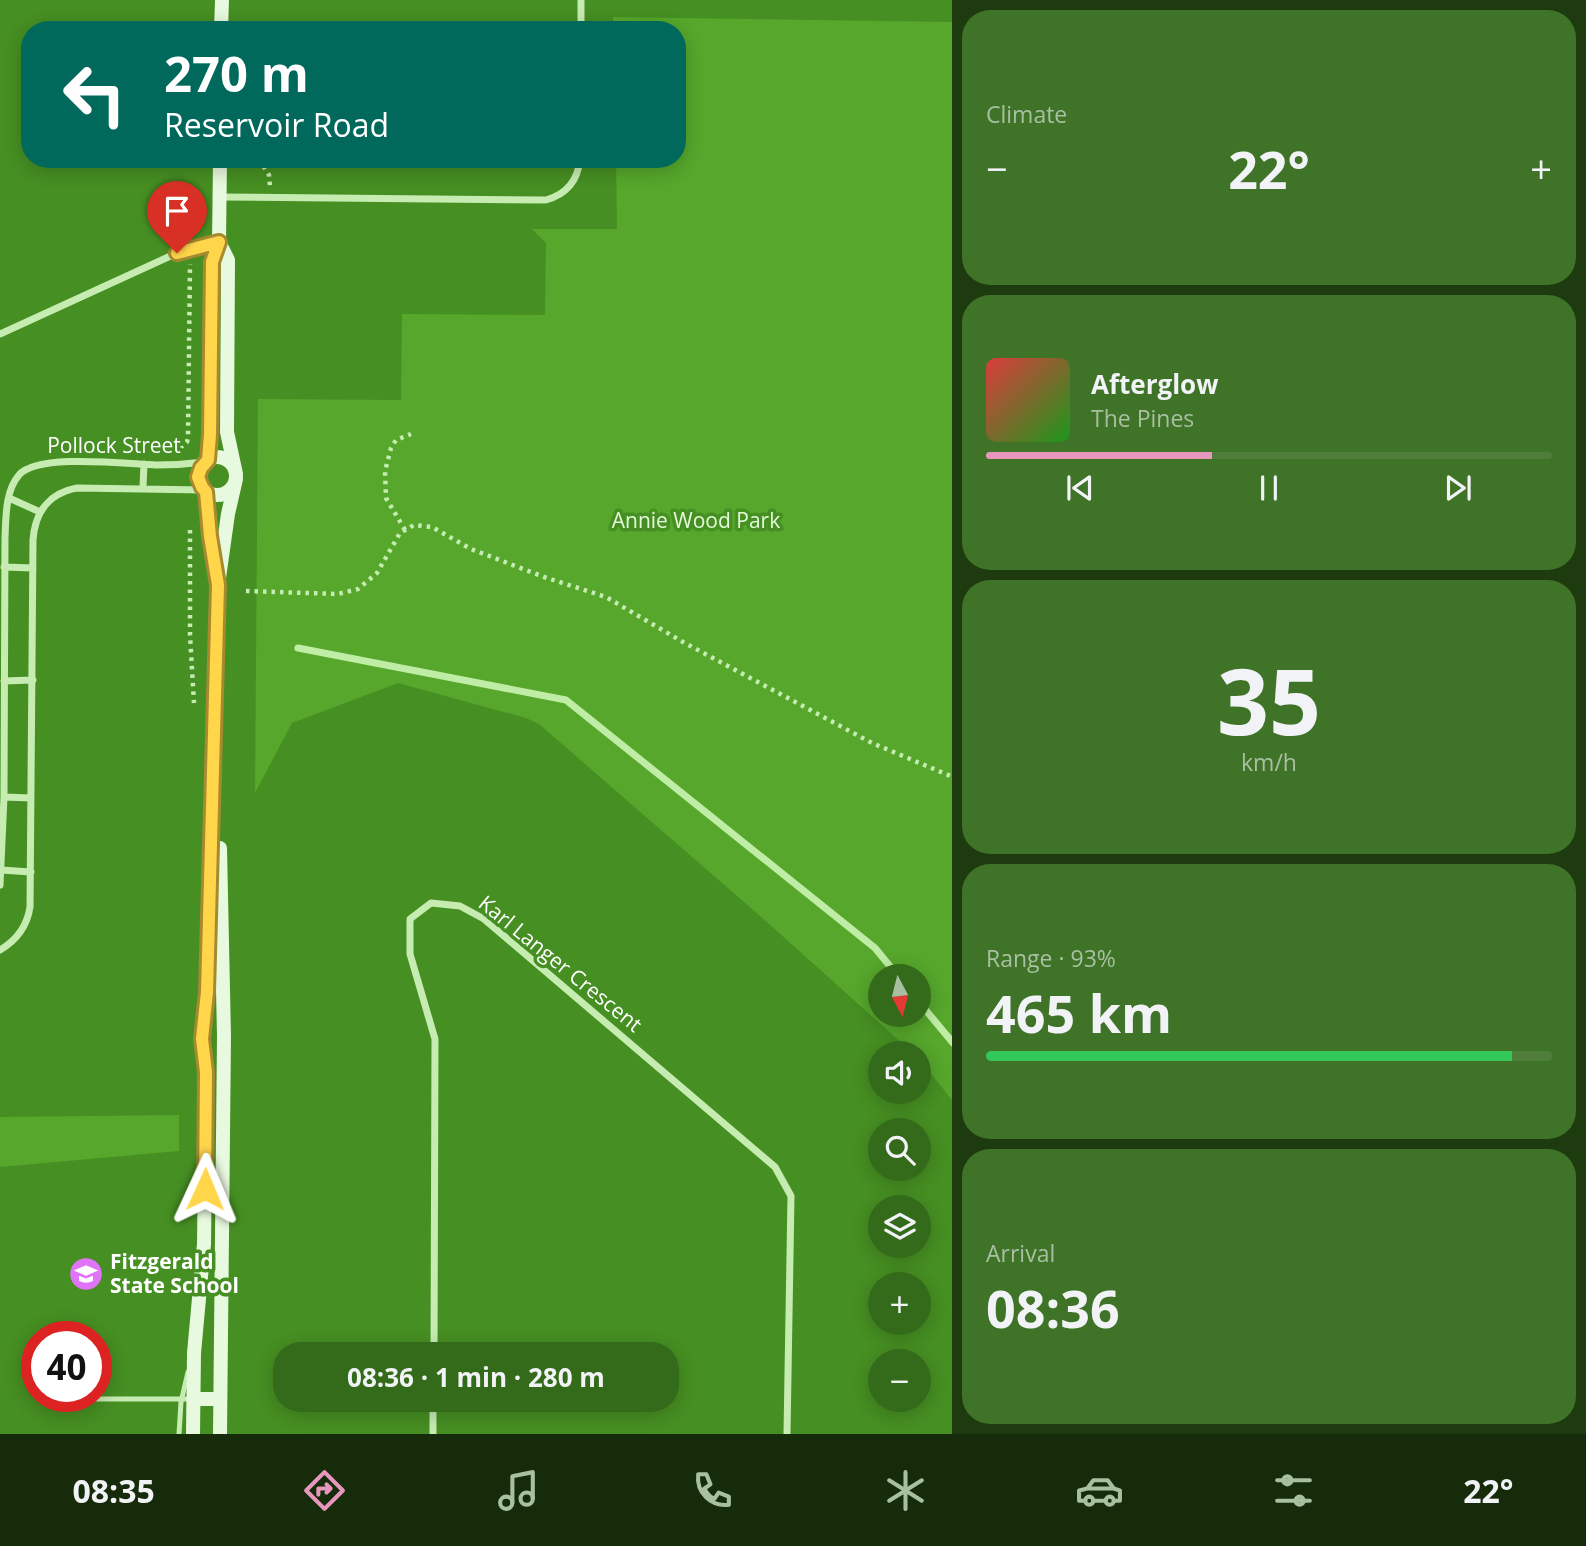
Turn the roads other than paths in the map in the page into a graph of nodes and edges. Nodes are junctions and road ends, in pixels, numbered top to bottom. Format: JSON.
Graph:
{"nodes":[{"id":1,"x":222,"y":0,"type":"edge"},
{"id":2,"x":581,"y":0,"type":"edge"},
{"id":3,"x":222,"y":21,"type":"edge"},
{"id":4,"x":581,"y":21,"type":"edge"},
{"id":5,"x":220,"y":168,"type":"edge"},
{"id":6,"x":577,"y":168,"type":"edge"},
{"id":7,"x":220,"y":197,"type":"junction"},
{"id":8,"x":219,"y":242,"type":"junction"},
{"id":9,"x":0,"y":334,"type":"edge"},
{"id":10,"x":206,"y":461,"type":"junction"},
{"id":11,"x":144,"y":464,"type":"junction"},
{"id":12,"x":236,"y":476,"type":"junction"},
{"id":13,"x":143,"y":487,"type":"junction"},
{"id":14,"x":205,"y":491,"type":"junction"},
{"id":15,"x":9,"y":498,"type":"junction"},
{"id":16,"x":40,"y":512,"type":"junction"},
{"id":17,"x":4,"y":567,"type":"junction"},
{"id":18,"x":33,"y":568,"type":"junction"},
{"id":19,"x":218,"y":585,"type":"junction"},
{"id":20,"x":217,"y":668,"type":"junction"},
{"id":21,"x":4,"y":681,"type":"junction"},
{"id":22,"x":33,"y":681,"type":"junction"},
{"id":23,"x":4,"y":797,"type":"junction"},
{"id":24,"x":31,"y":798,"type":"junction"},
{"id":25,"x":1,"y":870,"type":"edge"},
{"id":26,"x":31,"y":872,"type":"junction"},
{"id":27,"x":0,"y":886,"type":"edge"},
{"id":28,"x":0,"y":950,"type":"edge"},
{"id":29,"x":434,"y":1342,"type":"edge"},
{"id":30,"x":112,"y":1399,"type":"edge"},
{"id":31,"x":187,"y":1399,"type":"junction"},
{"id":32,"x":220,"y":1399,"type":"junction"},
{"id":33,"x":433,"y":1412,"type":"edge"},
{"id":34,"x":179,"y":1434,"type":"edge"},
{"id":35,"x":193,"y":1434,"type":"edge"},
{"id":36,"x":220,"y":1434,"type":"edge"},
{"id":37,"x":433,"y":1434,"type":"edge"},
{"id":38,"x":787,"y":1434,"type":"edge"}],
"edges":[{"from":1,"to":3,"type":"street"},
{"from":2,"to":4,"type":"street"},
{"from":5,"to":7,"type":"street"},
{"from":6,"to":7,"type":"street"},
{"from":7,"to":8,"type":"street"},
{"from":8,"to":9,"type":"street"},
{"from":8,"to":10,"type":"street"},
{"from":8,"to":12,"type":"street"},
{"from":10,"to":11,"type":"street","name":"Pollock Street"},
{"from":10,"to":12,"type":"street"},
{"from":10,"to":14,"type":"street"},
{"from":11,"to":13,"type":"street"},
{"from":11,"to":15,"type":"street","name":"Pollock Street"},
{"from":12,"to":14,"type":"street"},
{"from":12,"to":19,"type":"street"},
{"from":13,"to":14,"type":"street","name":"Pollock Street"},
{"from":13,"to":16,"type":"street","name":"Pollock Street"},
{"from":14,"to":19,"type":"street"},
{"from":15,"to":16,"type":"street"},
{"from":15,"to":17,"type":"street","name":"Pollock Street"},
{"from":16,"to":18,"type":"street"},
{"from":17,"to":18,"type":"street"},
{"from":17,"to":21,"type":"street","name":"Pollock Street"},
{"from":18,"to":22,"type":"street"},
{"from":19,"to":20,"type":"street"},
{"from":20,"to":31,"type":"street"},
{"from":20,"to":32,"type":"street"},
{"from":21,"to":22,"type":"street"},
{"from":21,"to":23,"type":"street","name":"Pollock Street"},
{"from":22,"to":24,"type":"street"},
{"from":23,"to":24,"type":"street"},
{"from":23,"to":25,"type":"street","name":"Pollock Street"},
{"from":24,"to":26,"type":"street"},
{"from":25,"to":26,"type":"street"},
{"from":25,"to":27,"type":"street","name":"Pollock Street"},
{"from":26,"to":28,"type":"street"},
{"from":29,"to":38,"type":"street","name":"Karl Langer Crescent"},
{"from":30,"to":31,"type":"lane"},
{"from":31,"to":32,"type":"street"},
{"from":31,"to":34,"type":"lane"},
{"from":31,"to":35,"type":"street"},
{"from":32,"to":36,"type":"street"},
{"from":33,"to":37,"type":"street"}]}
